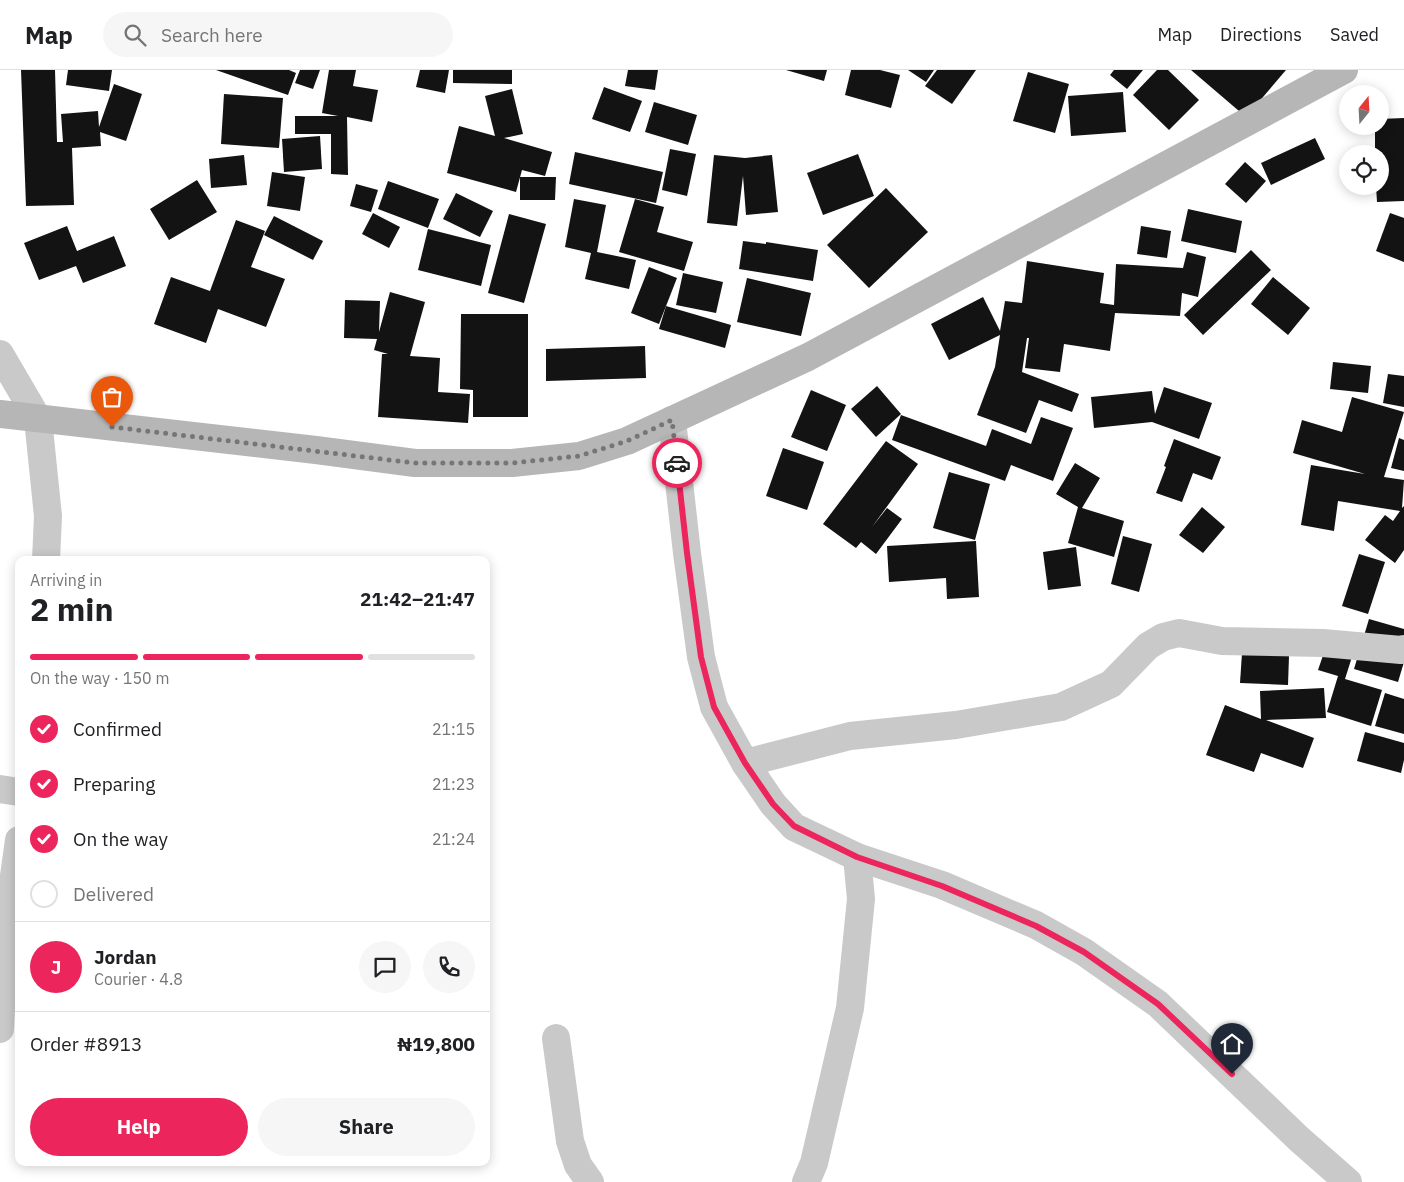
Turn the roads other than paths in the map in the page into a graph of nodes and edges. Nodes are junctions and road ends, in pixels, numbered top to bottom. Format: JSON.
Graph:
{"nodes":[{"id":1,"x":1344,"y":70,"type":"edge"},
{"id":2,"x":0,"y":354,"type":"edge"},
{"id":3,"x":0,"y":414,"type":"edge"},
{"id":4,"x":38,"y":418,"type":"junction"},
{"id":5,"x":672,"y":420,"type":"junction"},
{"id":6,"x":46,"y":556,"type":"edge"},
{"id":7,"x":1404,"y":649,"type":"edge"},
{"id":8,"x":745,"y":763,"type":"junction"},
{"id":9,"x":0,"y":789,"type":"edge"},
{"id":10,"x":15,"y":791,"type":"edge"},
{"id":11,"x":857,"y":857,"type":"junction"},
{"id":12,"x":15,"y":869,"type":"edge"},
{"id":13,"x":0,"y":1029,"type":"edge"},
{"id":14,"x":556,"y":1038,"type":"dead end"},
{"id":15,"x":590,"y":1182,"type":"edge"},
{"id":16,"x":806,"y":1182,"type":"edge"},
{"id":17,"x":1348,"y":1182,"type":"edge"}],
"edges":[{"from":1,"to":5,"type":"main road"},
{"from":2,"to":4,"type":"street"},
{"from":3,"to":4,"type":"main road"},
{"from":4,"to":5,"type":"main road"},
{"from":4,"to":6,"type":"street"},
{"from":5,"to":8,"type":"street"},
{"from":7,"to":8,"type":"street"},
{"from":8,"to":11,"type":"street"},
{"from":9,"to":10,"type":"street"},
{"from":11,"to":16,"type":"street"},
{"from":11,"to":17,"type":"street"},
{"from":12,"to":13,"type":"street"},
{"from":14,"to":15,"type":"street"}]}
